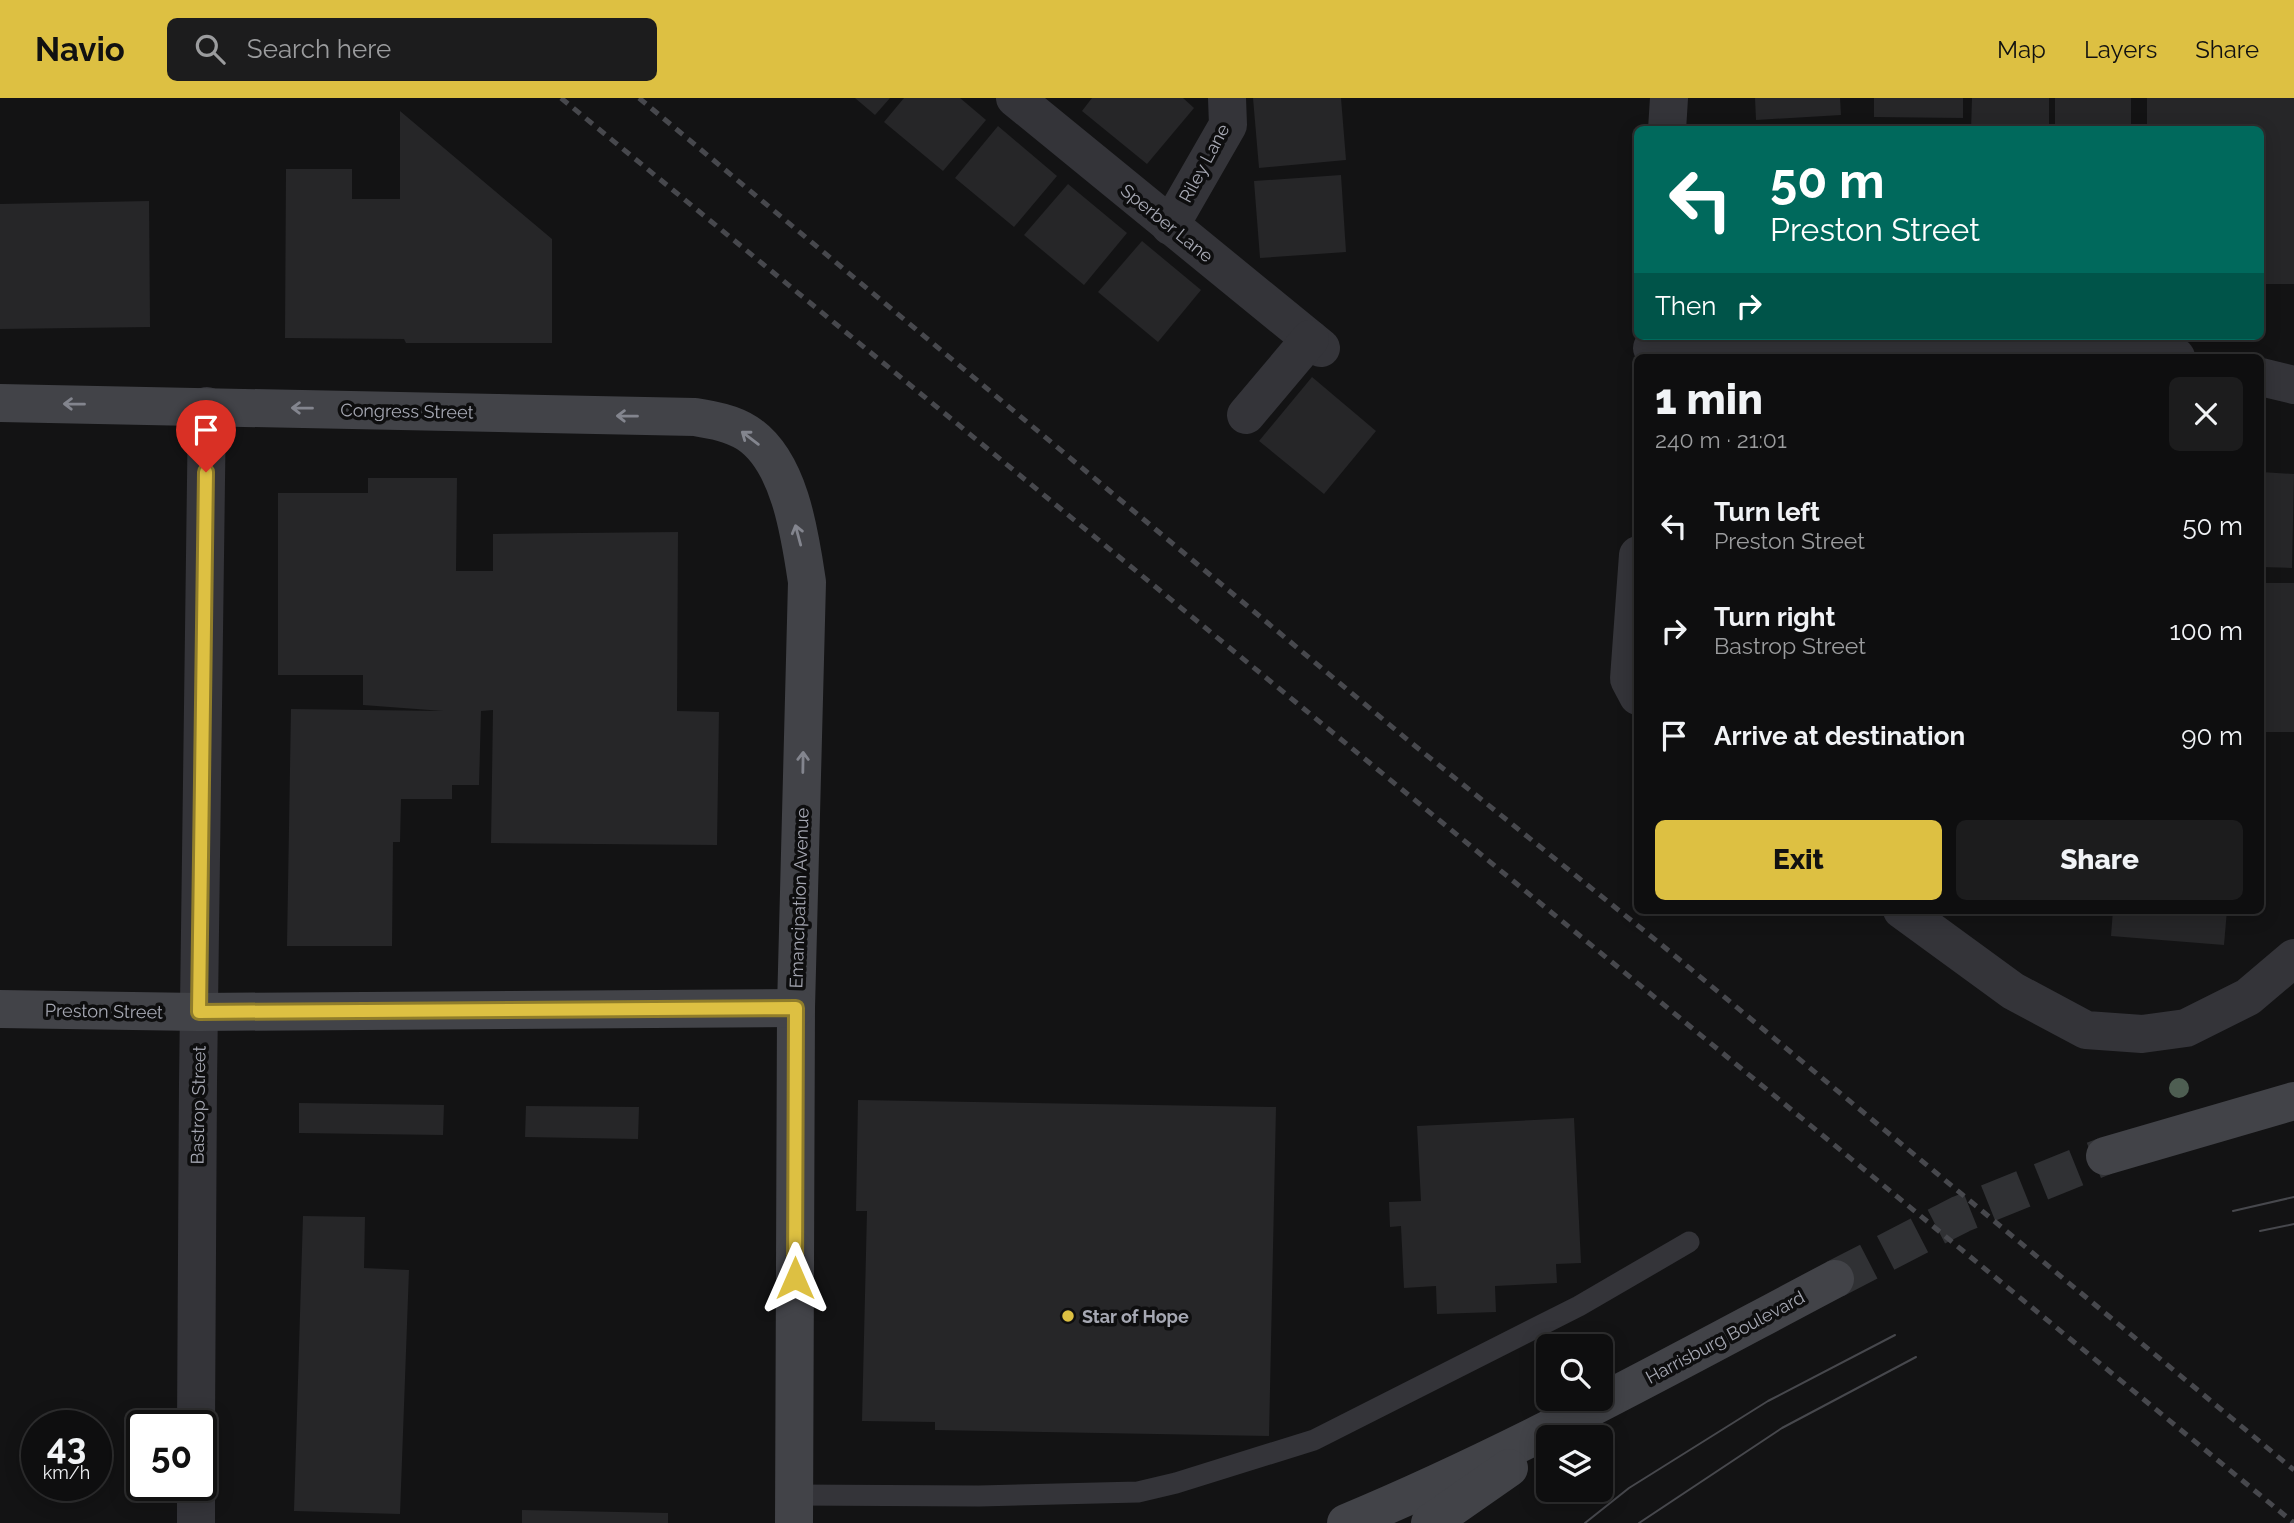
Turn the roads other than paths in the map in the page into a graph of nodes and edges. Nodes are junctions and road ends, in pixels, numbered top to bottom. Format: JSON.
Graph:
{"nodes":[{"id":1,"x":1014,"y":98,"type":"edge"},
{"id":2,"x":1227,"y":98,"type":"edge"},
{"id":3,"x":1669,"y":98,"type":"edge"},
{"id":4,"x":1667,"y":126,"type":"edge"},
{"id":5,"x":1170,"y":226,"type":"junction"},
{"id":6,"x":1652,"y":347,"type":"edge"},
{"id":7,"x":1709,"y":352,"type":"edge"},
{"id":8,"x":2153,"y":354,"type":"edge"},
{"id":9,"x":2264,"y":378,"type":"edge"},
{"id":10,"x":2294,"y":385,"type":"edge"},
{"id":11,"x":0,"y":403,"type":"edge"},
{"id":12,"x":207,"y":406,"type":"junction"},
{"id":13,"x":1246,"y":415,"type":"dead end"},
{"id":14,"x":785,"y":485,"type":"joint"},
{"id":15,"x":1634,"y":610,"type":"edge"},
{"id":16,"x":1634,"y":688,"type":"edge"},
{"id":17,"x":1907,"y":914,"type":"edge"},
{"id":18,"x":2294,"y":957,"type":"edge"},
{"id":19,"x":796,"y":1008,"type":"junction"},
{"id":20,"x":0,"y":1009,"type":"edge"},
{"id":21,"x":199,"y":1012,"type":"junction"},
{"id":22,"x":2294,"y":1101,"type":"edge"},
{"id":23,"x":2105,"y":1156,"type":"tunnel mouth"},
{"id":24,"x":1689,"y":1242,"type":"dead end"},
{"id":25,"x":1835,"y":1279,"type":"tunnel mouth"},
{"id":26,"x":1615,"y":1395,"type":"junction"},
{"id":27,"x":196,"y":1410,"type":"edge"},
{"id":28,"x":1572,"y":1425,"type":"edge"},
{"id":29,"x":1536,"y":1450,"type":"edge"},
{"id":30,"x":196,"y":1501,"type":"edge"},
{"id":31,"x":794,"y":1509,"type":"edge"},
{"id":32,"x":196,"y":1523,"type":"edge"},
{"id":33,"x":1346,"y":1523,"type":"edge"},
{"id":34,"x":1430,"y":1523,"type":"edge"}],
"edges":[{"from":1,"to":5,"type":"street","name":"Sperber Lane"},
{"from":2,"to":5,"type":"street","name":"Riley Lane"},
{"from":3,"to":4,"type":"street"},
{"from":5,"to":13,"type":"street","name":"Sperber Lane"},
{"from":6,"to":7,"type":"street"},
{"from":7,"to":8,"type":"street"},
{"from":9,"to":10,"type":"street"},
{"from":12,"to":11,"type":"street","name":"Congress Street","one_way":true},
{"from":14,"to":12,"type":"street","name":"Congress Street","one_way":true},
{"from":12,"to":21,"type":"street","name":"Bastrop Street"},
{"from":19,"to":14,"type":"street","name":"Emancipation Avenue","one_way":true},
{"from":15,"to":16,"type":"street"},
{"from":17,"to":18,"type":"street"},
{"from":19,"to":21,"type":"street","name":"Preston Street"},
{"from":19,"to":31,"type":"street","name":"Emancipation Avenue"},
{"from":20,"to":21,"type":"street","name":"Preston Street"},
{"from":21,"to":27,"type":"street","name":"Bastrop Street"},
{"from":22,"to":23,"type":"street"},
{"from":24,"to":31,"type":"lane"},
{"from":25,"to":26,"type":"street","name":"Harrisburg Boulevard"},
{"from":26,"to":28,"type":"street","name":"Harrisburg Boulevard"},
{"from":26,"to":33,"type":"street","name":"Harrisburg Boulevard"},
{"from":29,"to":34,"type":"street"},
{"from":30,"to":32,"type":"street"}]}
